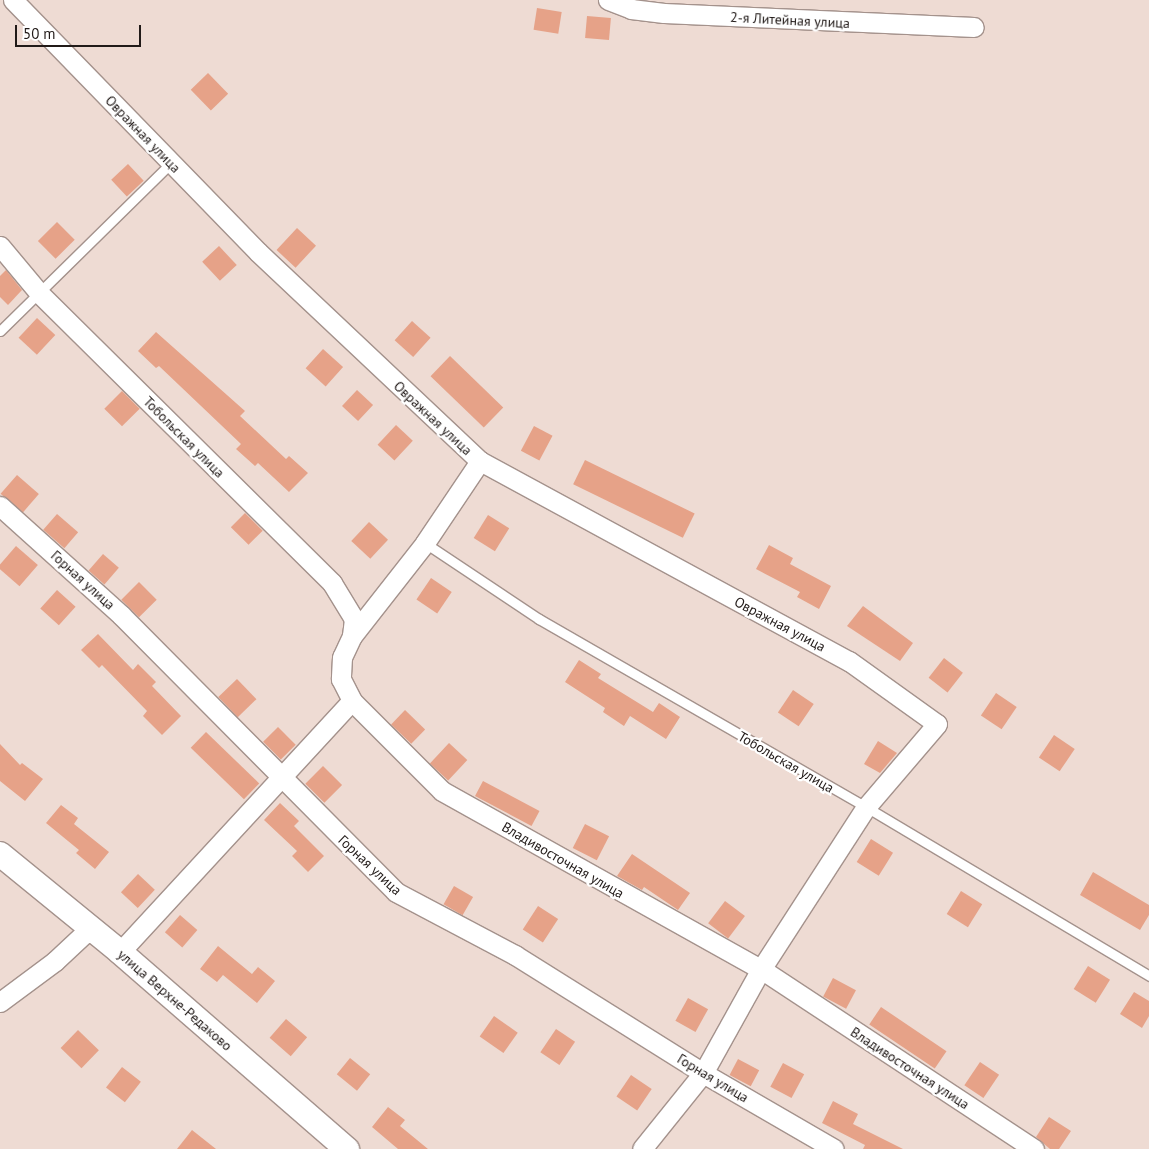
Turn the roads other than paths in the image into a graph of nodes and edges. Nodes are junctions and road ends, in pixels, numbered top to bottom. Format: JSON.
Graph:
{"nodes":[{"id":1,"x":13,"y":0,"type":"edge"},
{"id":2,"x":608,"y":0,"type":"edge"},
{"id":3,"x":974,"y":27,"type":"dead end"},
{"id":4,"x":171,"y":163,"type":"junction"},
{"id":5,"x":0,"y":246,"type":"edge"},
{"id":6,"x":40,"y":294,"type":"junction"},
{"id":7,"x":0,"y":331,"type":"edge"},
{"id":8,"x":480,"y":461,"type":"junction"},
{"id":9,"x":0,"y":506,"type":"edge"},
{"id":10,"x":425,"y":543,"type":"junction"},
{"id":11,"x":352,"y":636,"type":"junction"},
{"id":12,"x":352,"y":701,"type":"junction"},
{"id":13,"x":281,"y":778,"type":"junction"},
{"id":14,"x":866,"y":807,"type":"junction"},
{"id":15,"x":0,"y":854,"type":"edge"},
{"id":16,"x":96,"y":933,"type":"junction"},
{"id":17,"x":120,"y":952,"type":"junction"},
{"id":18,"x":761,"y":969,"type":"junction"},
{"id":19,"x":1149,"y":976,"type":"edge"},
{"id":20,"x":0,"y":1002,"type":"edge"},
{"id":21,"x":703,"y":1073,"type":"junction"},
{"id":22,"x":347,"y":1149,"type":"edge"},
{"id":23,"x":642,"y":1149,"type":"edge"},
{"id":24,"x":834,"y":1149,"type":"edge"},
{"id":25,"x":1034,"y":1149,"type":"edge"}],
"edges":[{"from":1,"to":4,"type":"street","name":"Овражная улица"},
{"from":2,"to":3,"type":"street","name":"2-я Литейная улица"},
{"from":4,"to":6,"type":"lane"},
{"from":4,"to":8,"type":"street","name":"Овражная улица"},
{"from":5,"to":6,"type":"street","name":"Тобольская улица"},
{"from":6,"to":7,"type":"lane"},
{"from":6,"to":11,"type":"street","name":"Тобольская улица"},
{"from":8,"to":10,"type":"street","name":"Владивосточная улица"},
{"from":8,"to":14,"type":"street","name":"Овражная улица"},
{"from":9,"to":13,"type":"street","name":"Горная улица"},
{"from":10,"to":11,"type":"street","name":"Владивосточная улица"},
{"from":10,"to":14,"type":"lane","name":"Тобольская улица"},
{"from":11,"to":12,"type":"street","name":"Владивосточная улица"},
{"from":12,"to":13,"type":"street"},
{"from":12,"to":18,"type":"street","name":"Владивосточная улица"},
{"from":13,"to":17,"type":"street"},
{"from":13,"to":21,"type":"street","name":"Горная улица"},
{"from":14,"to":18,"type":"street"},
{"from":14,"to":19,"type":"lane","name":"Тобольская улица"},
{"from":15,"to":16,"type":"street","name":"улица Верхне-Редаково"},
{"from":16,"to":17,"type":"street","name":"улица Верхне-Редаково"},
{"from":16,"to":20,"type":"street"},
{"from":17,"to":22,"type":"street","name":"улица Верхне-Редаково"},
{"from":18,"to":21,"type":"street"},
{"from":18,"to":25,"type":"street","name":"Владивосточная улица"},
{"from":21,"to":23,"type":"street"},
{"from":21,"to":24,"type":"street","name":"Горная улица"}]}
